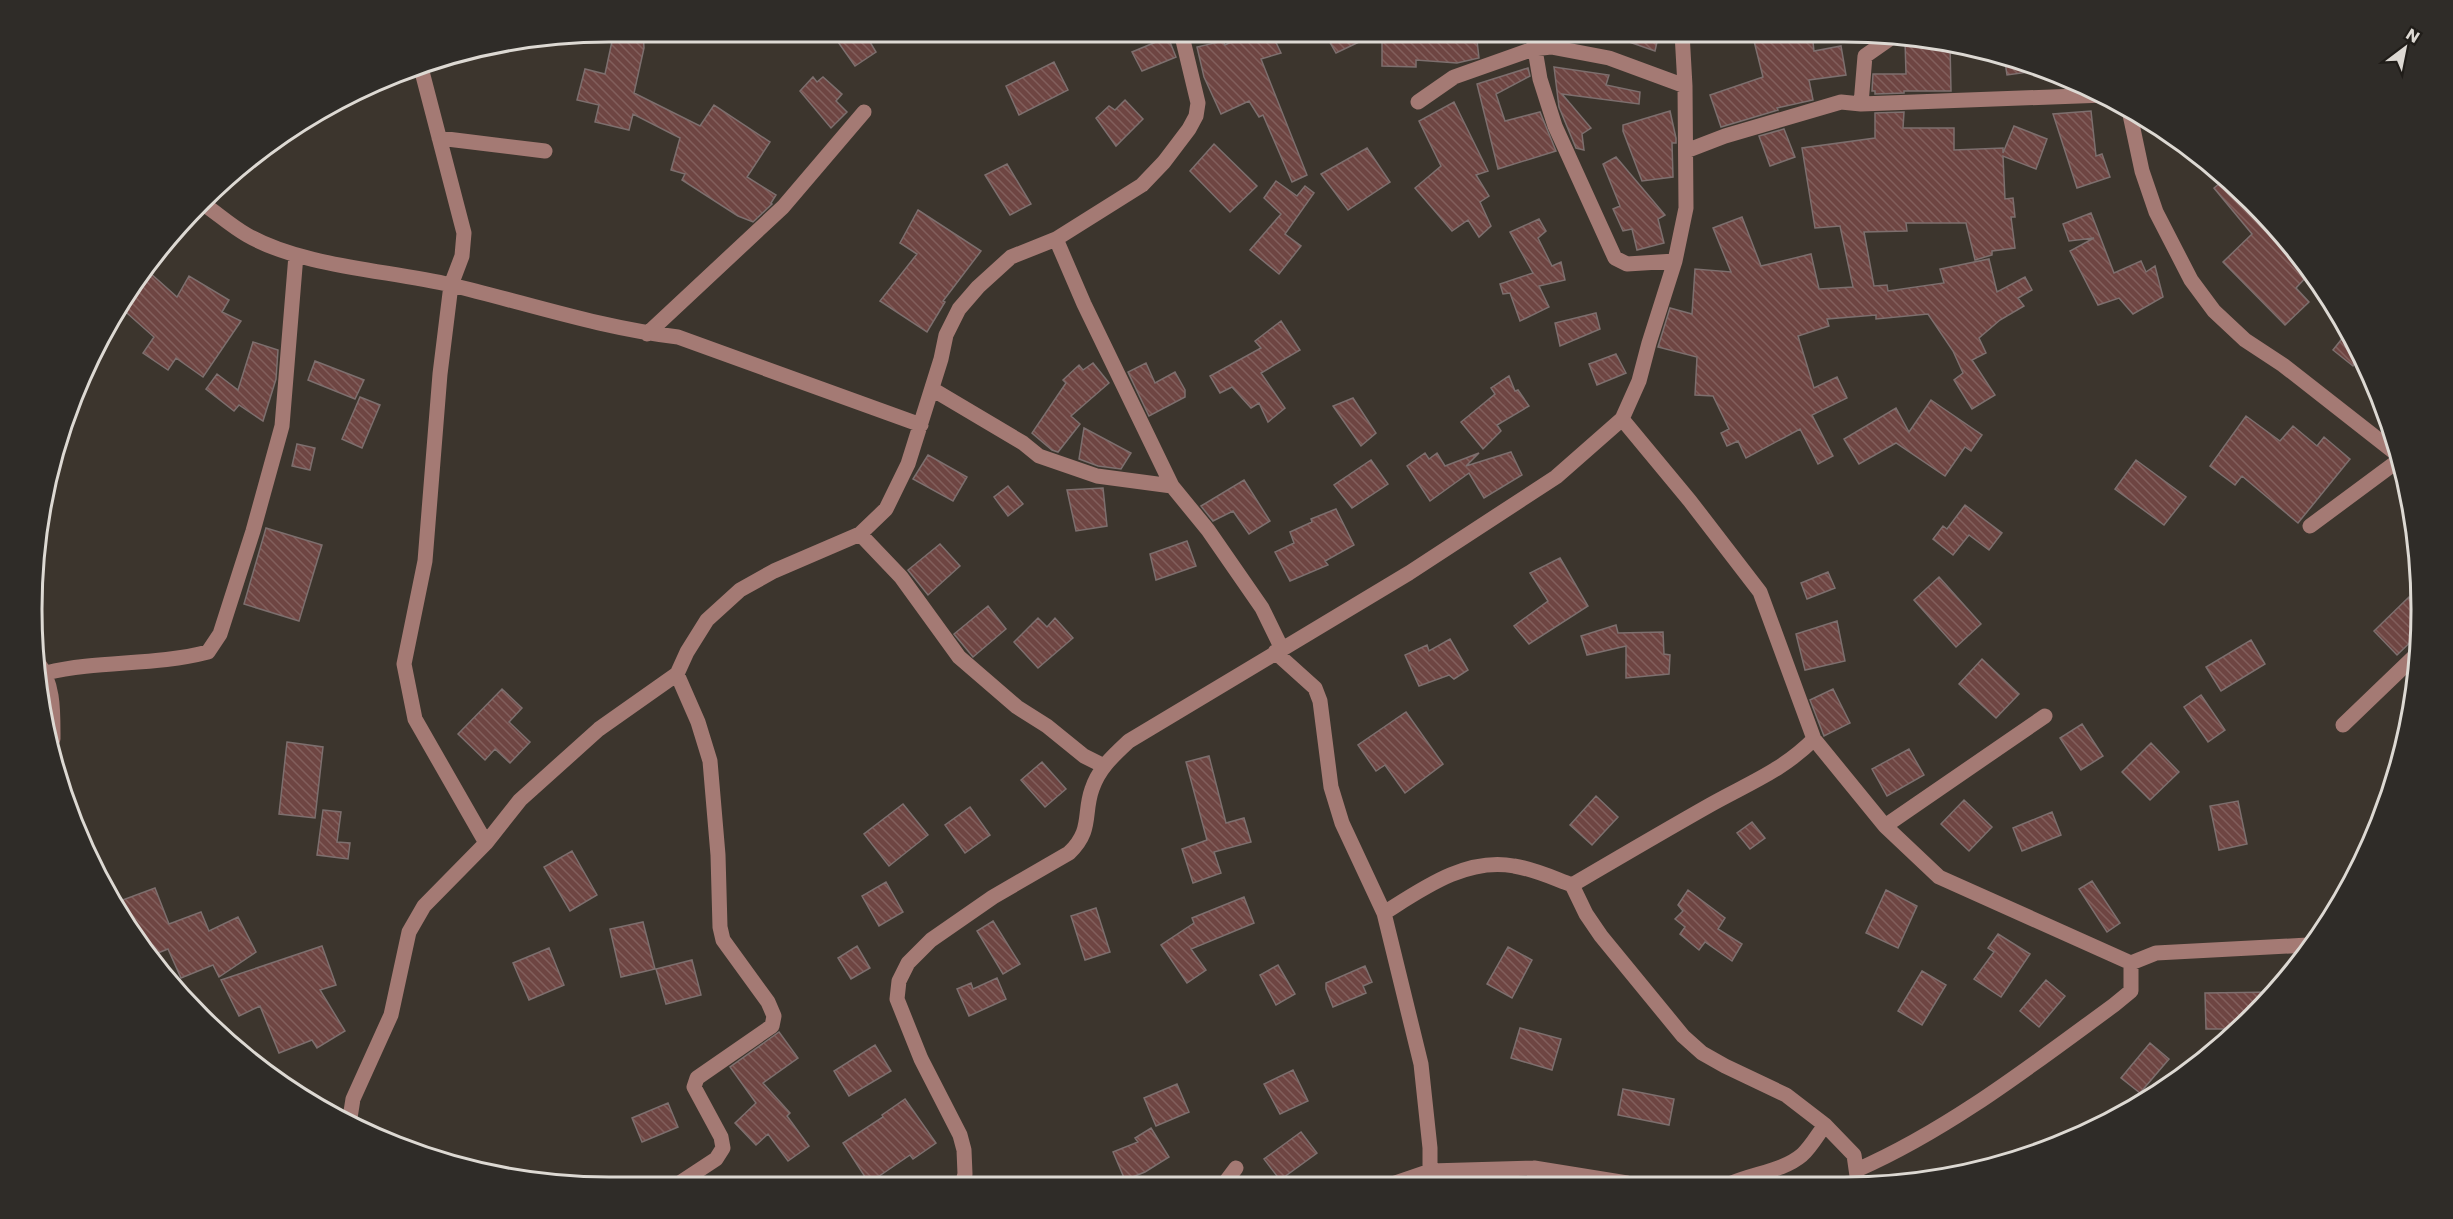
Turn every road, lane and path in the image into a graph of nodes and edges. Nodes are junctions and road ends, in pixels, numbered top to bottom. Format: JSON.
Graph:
{"nodes":[{"id":1,"x":1183,"y":42,"type":"edge"},
{"id":2,"x":1533,"y":42,"type":"edge"},
{"id":3,"x":1683,"y":42,"type":"edge"},
{"id":4,"x":1883,"y":43,"type":"edge"},
{"id":5,"x":1533,"y":49,"type":"junction"},
{"id":6,"x":423,"y":74,"type":"edge"},
{"id":7,"x":1685,"y":86,"type":"junction"},
{"id":8,"x":2082,"y":95,"type":"edge"},
{"id":9,"x":1418,"y":102,"type":"dead end"},
{"id":10,"x":1861,"y":104,"type":"junction"},
{"id":11,"x":864,"y":112,"type":"dead end"},
{"id":12,"x":2131,"y":121,"type":"edge"},
{"id":13,"x":440,"y":138,"type":"junction"},
{"id":14,"x":545,"y":151,"type":"dead end"},
{"id":15,"x":1686,"y":151,"type":"junction"},
{"id":16,"x":209,"y":208,"type":"edge"},
{"id":17,"x":1056,"y":238,"type":"junction"},
{"id":18,"x":297,"y":255,"type":"junction"},
{"id":19,"x":1675,"y":261,"type":"junction"},
{"id":20,"x":451,"y":285,"type":"junction"},
{"id":21,"x":647,"y":334,"type":"junction"},
{"id":22,"x":932,"y":389,"type":"junction"},
{"id":23,"x":1622,"y":418,"type":"junction"},
{"id":24,"x":921,"y":425,"type":"junction"},
{"id":25,"x":2387,"y":446,"type":"edge"},
{"id":26,"x":2392,"y":465,"type":"edge"},
{"id":27,"x":1173,"y":486,"type":"junction"},
{"id":28,"x":2310,"y":526,"type":"dead end"},
{"id":29,"x":860,"y":534,"type":"junction"},
{"id":30,"x":1279,"y":650,"type":"junction"},
{"id":31,"x":2408,"y":663,"type":"edge"},
{"id":32,"x":45,"y":667,"type":"edge"},
{"id":33,"x":677,"y":674,"type":"junction"},
{"id":34,"x":48,"y":687,"type":"edge"},
{"id":35,"x":2045,"y":716,"type":"dead end"},
{"id":36,"x":53,"y":720,"type":"edge"},
{"id":37,"x":2343,"y":725,"type":"dead end"},
{"id":38,"x":1814,"y":739,"type":"junction"},
{"id":39,"x":1104,"y":766,"type":"junction"},
{"id":40,"x":1885,"y":826,"type":"junction"},
{"id":41,"x":486,"y":843,"type":"junction"},
{"id":42,"x":1572,"y":885,"type":"junction"},
{"id":43,"x":1384,"y":913,"type":"junction"},
{"id":44,"x":2301,"y":945,"type":"edge"},
{"id":45,"x":2132,"y":963,"type":"junction"},
{"id":46,"x":351,"y":1114,"type":"edge"},
{"id":47,"x":1825,"y":1125,"type":"junction"},
{"id":48,"x":1430,"y":1171,"type":"junction"},
{"id":49,"x":1535,"y":1176,"type":"edge"},
{"id":50,"x":1857,"y":1176,"type":"edge"},
{"id":51,"x":689,"y":1177,"type":"edge"},
{"id":52,"x":964,"y":1177,"type":"edge"},
{"id":53,"x":1412,"y":1177,"type":"edge"},
{"id":54,"x":1746,"y":1177,"type":"edge"}],
"edges":[{"from":1,"to":17,"type":"street"},
{"from":2,"to":5,"type":"street"},
{"from":3,"to":7,"type":"street"},
{"from":4,"to":10,"type":"street"},
{"from":5,"to":7,"type":"street"},
{"from":5,"to":9,"type":"street"},
{"from":5,"to":19,"type":"street"},
{"from":6,"to":13,"type":"street"},
{"from":7,"to":15,"type":"street"},
{"from":8,"to":10,"type":"street"},
{"from":10,"to":15,"type":"street"},
{"from":11,"to":21,"type":"street"},
{"from":12,"to":25,"type":"street"},
{"from":13,"to":14,"type":"street"},
{"from":13,"to":20,"type":"street"},
{"from":15,"to":19,"type":"street"},
{"from":16,"to":18,"type":"street"},
{"from":17,"to":22,"type":"street"},
{"from":17,"to":27,"type":"street"},
{"from":18,"to":20,"type":"street"},
{"from":18,"to":32,"type":"street"},
{"from":19,"to":23,"type":"street"},
{"from":20,"to":21,"type":"street"},
{"from":20,"to":41,"type":"street"},
{"from":21,"to":24,"type":"street"},
{"from":22,"to":24,"type":"street"},
{"from":22,"to":27,"type":"street"},
{"from":23,"to":30,"type":"street"},
{"from":23,"to":38,"type":"street"},
{"from":24,"to":29,"type":"street"},
{"from":26,"to":28,"type":"street"},
{"from":27,"to":30,"type":"street"},
{"from":29,"to":33,"type":"street"},
{"from":29,"to":39,"type":"street"},
{"from":30,"to":39,"type":"street"},
{"from":30,"to":43,"type":"street"},
{"from":31,"to":37,"type":"street"},
{"from":33,"to":41,"type":"street"},
{"from":33,"to":51,"type":"street"},
{"from":34,"to":36,"type":"street"},
{"from":35,"to":40,"type":"street"},
{"from":38,"to":40,"type":"street"},
{"from":38,"to":42,"type":"street"},
{"from":39,"to":52,"type":"street"},
{"from":40,"to":45,"type":"street"},
{"from":41,"to":46,"type":"street"},
{"from":42,"to":43,"type":"street"},
{"from":42,"to":47,"type":"street"},
{"from":43,"to":48,"type":"street"},
{"from":44,"to":45,"type":"street"},
{"from":45,"to":50,"type":"street"},
{"from":47,"to":50,"type":"street"},
{"from":47,"to":54,"type":"street"},
{"from":48,"to":49,"type":"street"},
{"from":48,"to":53,"type":"street"}]}
